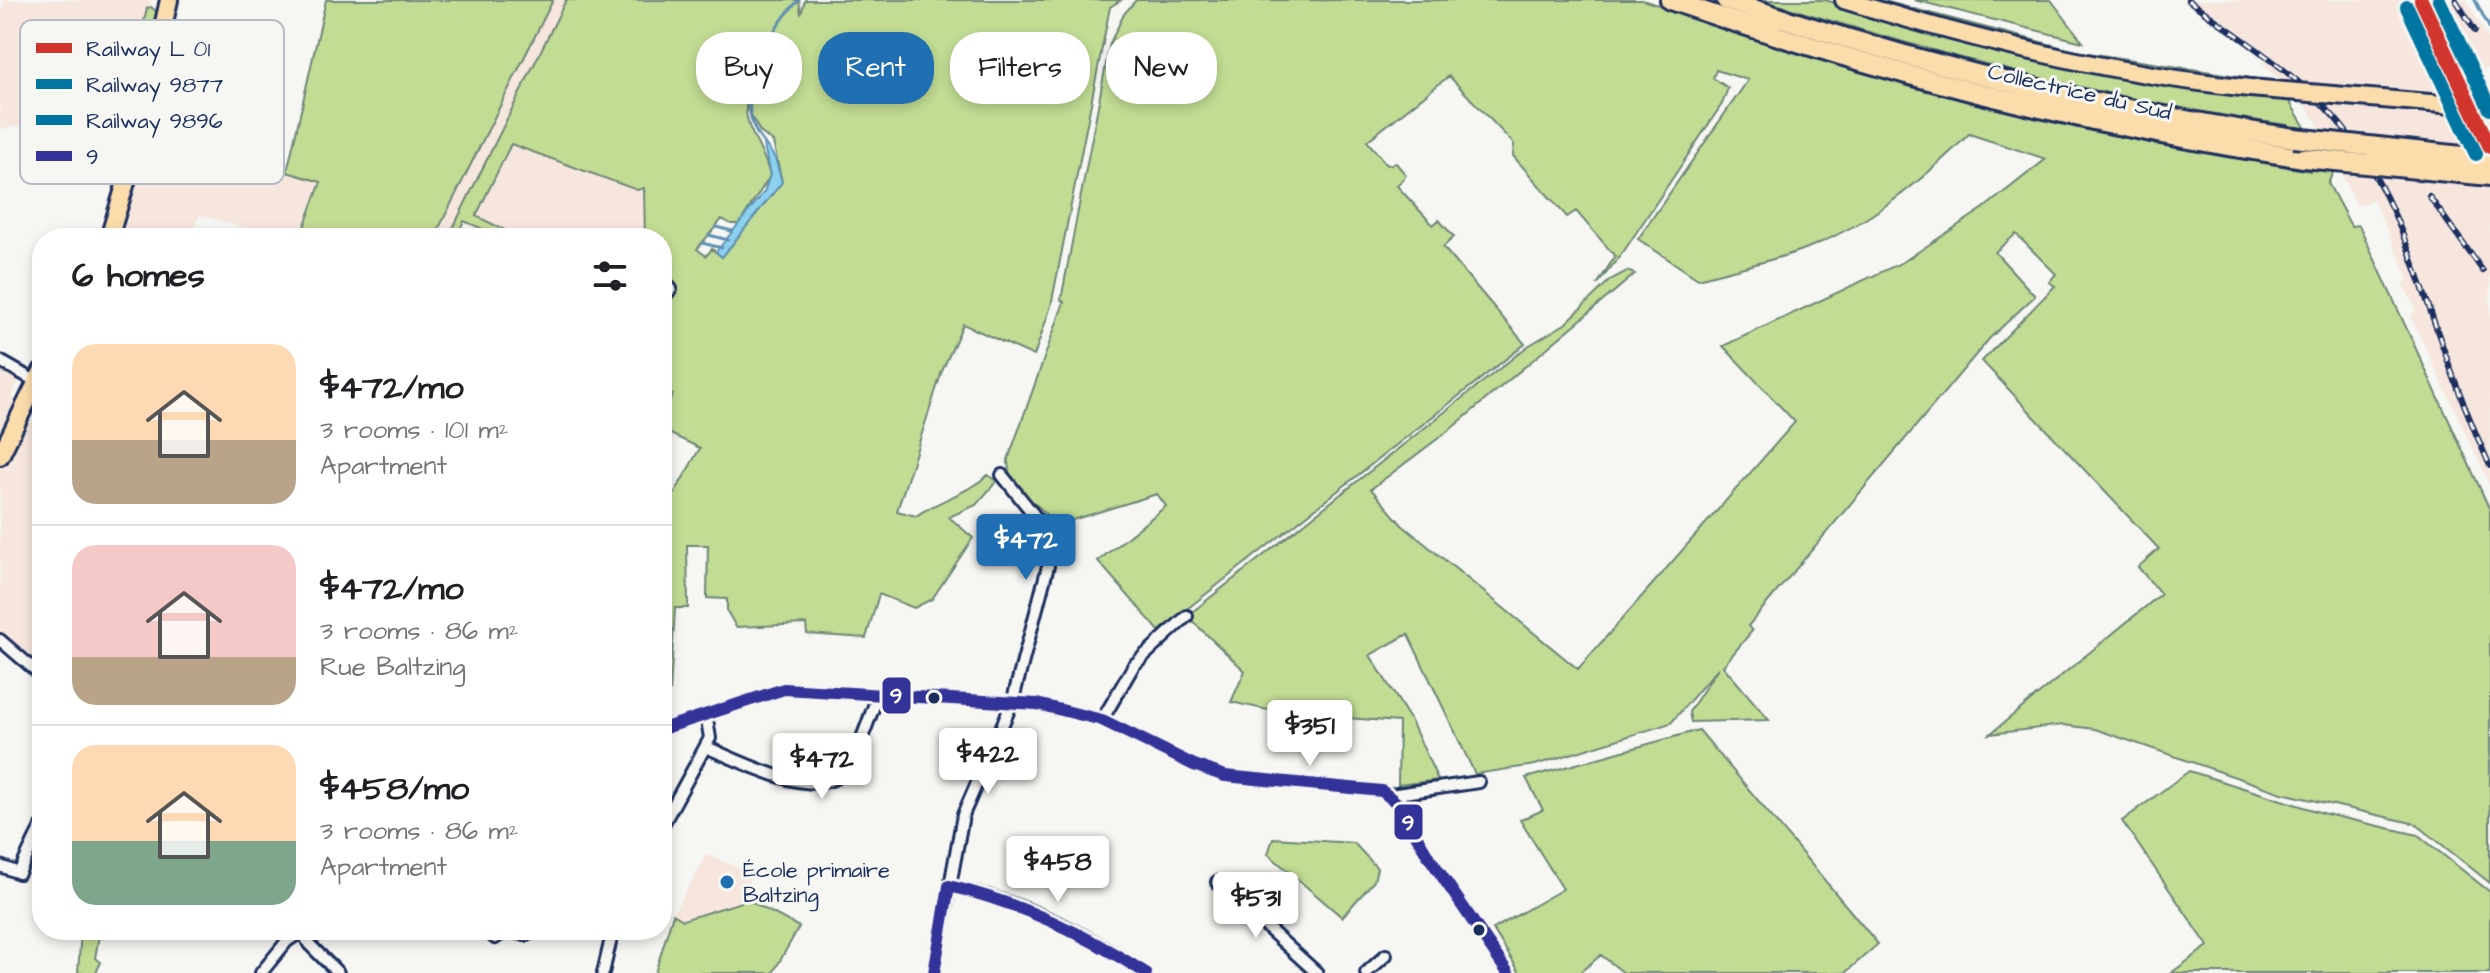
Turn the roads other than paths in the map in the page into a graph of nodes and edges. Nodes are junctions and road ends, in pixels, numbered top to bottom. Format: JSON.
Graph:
{"nodes":[{"id":1,"x":169,"y":0,"type":"edge"},
{"id":2,"x":1670,"y":0,"type":"edge"},
{"id":3,"x":1726,"y":0,"type":"edge"},
{"id":4,"x":1844,"y":0,"type":"edge"},
{"id":5,"x":165,"y":20,"type":"edge"},
{"id":6,"x":2490,"y":108,"type":"edge"},
{"id":7,"x":2490,"y":159,"type":"edge"},
{"id":8,"x":2490,"y":176,"type":"edge"},
{"id":9,"x":126,"y":184,"type":"edge"},
{"id":10,"x":112,"y":228,"type":"edge"},
{"id":11,"x":0,"y":361,"type":"edge"},
{"id":12,"x":32,"y":373,"type":"edge"},
{"id":13,"x":32,"y":390,"type":"edge"},
{"id":14,"x":0,"y":456,"type":"edge"},
{"id":15,"x":1002,"y":475,"type":"dead end"},
{"id":16,"x":1187,"y":616,"type":"dead end"},
{"id":17,"x":0,"y":640,"type":"edge"},
{"id":18,"x":32,"y":667,"type":"edge"},
{"id":19,"x":878,"y":696,"type":"junction"},
{"id":20,"x":1012,"y":703,"type":"junction"},
{"id":21,"x":706,"y":714,"type":"junction"},
{"id":22,"x":1102,"y":720,"type":"junction"},
{"id":23,"x":672,"y":726,"type":"edge"},
{"id":24,"x":706,"y":747,"type":"junction"},
{"id":25,"x":1479,"y":782,"type":"dead end"},
{"id":26,"x":1390,"y":795,"type":"junction"},
{"id":27,"x":672,"y":808,"type":"edge"},
{"id":28,"x":32,"y":846,"type":"edge"},
{"id":29,"x":0,"y":866,"type":"edge"},
{"id":30,"x":1217,"y":882,"type":"dead end"},
{"id":31,"x":949,"y":886,"type":"junction"},
{"id":32,"x":288,"y":940,"type":"edge"},
{"id":33,"x":307,"y":940,"type":"edge"},
{"id":34,"x":611,"y":940,"type":"edge"},
{"id":35,"x":1386,"y":955,"type":"dead end"},
{"id":36,"x":261,"y":973,"type":"edge"},
{"id":37,"x":338,"y":973,"type":"edge"},
{"id":38,"x":603,"y":973,"type":"edge"},
{"id":39,"x":934,"y":973,"type":"edge"},
{"id":40,"x":1146,"y":973,"type":"edge"},
{"id":41,"x":1317,"y":973,"type":"edge"},
{"id":42,"x":1366,"y":973,"type":"edge"},
{"id":43,"x":1508,"y":973,"type":"edge"}],
"edges":[{"from":1,"to":5,"type":"main road"},
{"from":2,"to":8,"type":"highway","name":"Collectrice du Sud","bridge":true},
{"from":3,"to":7,"type":"highway","name":"Collectrice du Sud","bridge":true},
{"from":4,"to":6,"type":"main road","bridge":true},
{"from":9,"to":10,"type":"main road"},
{"from":11,"to":12,"type":"street"},
{"from":13,"to":14,"type":"main road"},
{"from":15,"to":20,"type":"street"},
{"from":16,"to":22,"type":"street"},
{"from":17,"to":18,"type":"street"},
{"from":19,"to":20,"type":"street"},
{"from":19,"to":21,"type":"street"},
{"from":19,"to":24,"type":"street"},
{"from":20,"to":22,"type":"street"},
{"from":20,"to":31,"type":"street"},
{"from":21,"to":23,"type":"street"},
{"from":21,"to":24,"type":"street"},
{"from":22,"to":26,"type":"street"},
{"from":24,"to":27,"type":"street"},
{"from":25,"to":26,"type":"street"},
{"from":26,"to":43,"type":"street"},
{"from":28,"to":29,"type":"street"},
{"from":30,"to":41,"type":"street"},
{"from":31,"to":39,"type":"street"},
{"from":31,"to":40,"type":"street"},
{"from":32,"to":36,"type":"street"},
{"from":33,"to":37,"type":"street"},
{"from":34,"to":38,"type":"street"},
{"from":35,"to":42,"type":"street"}]}
